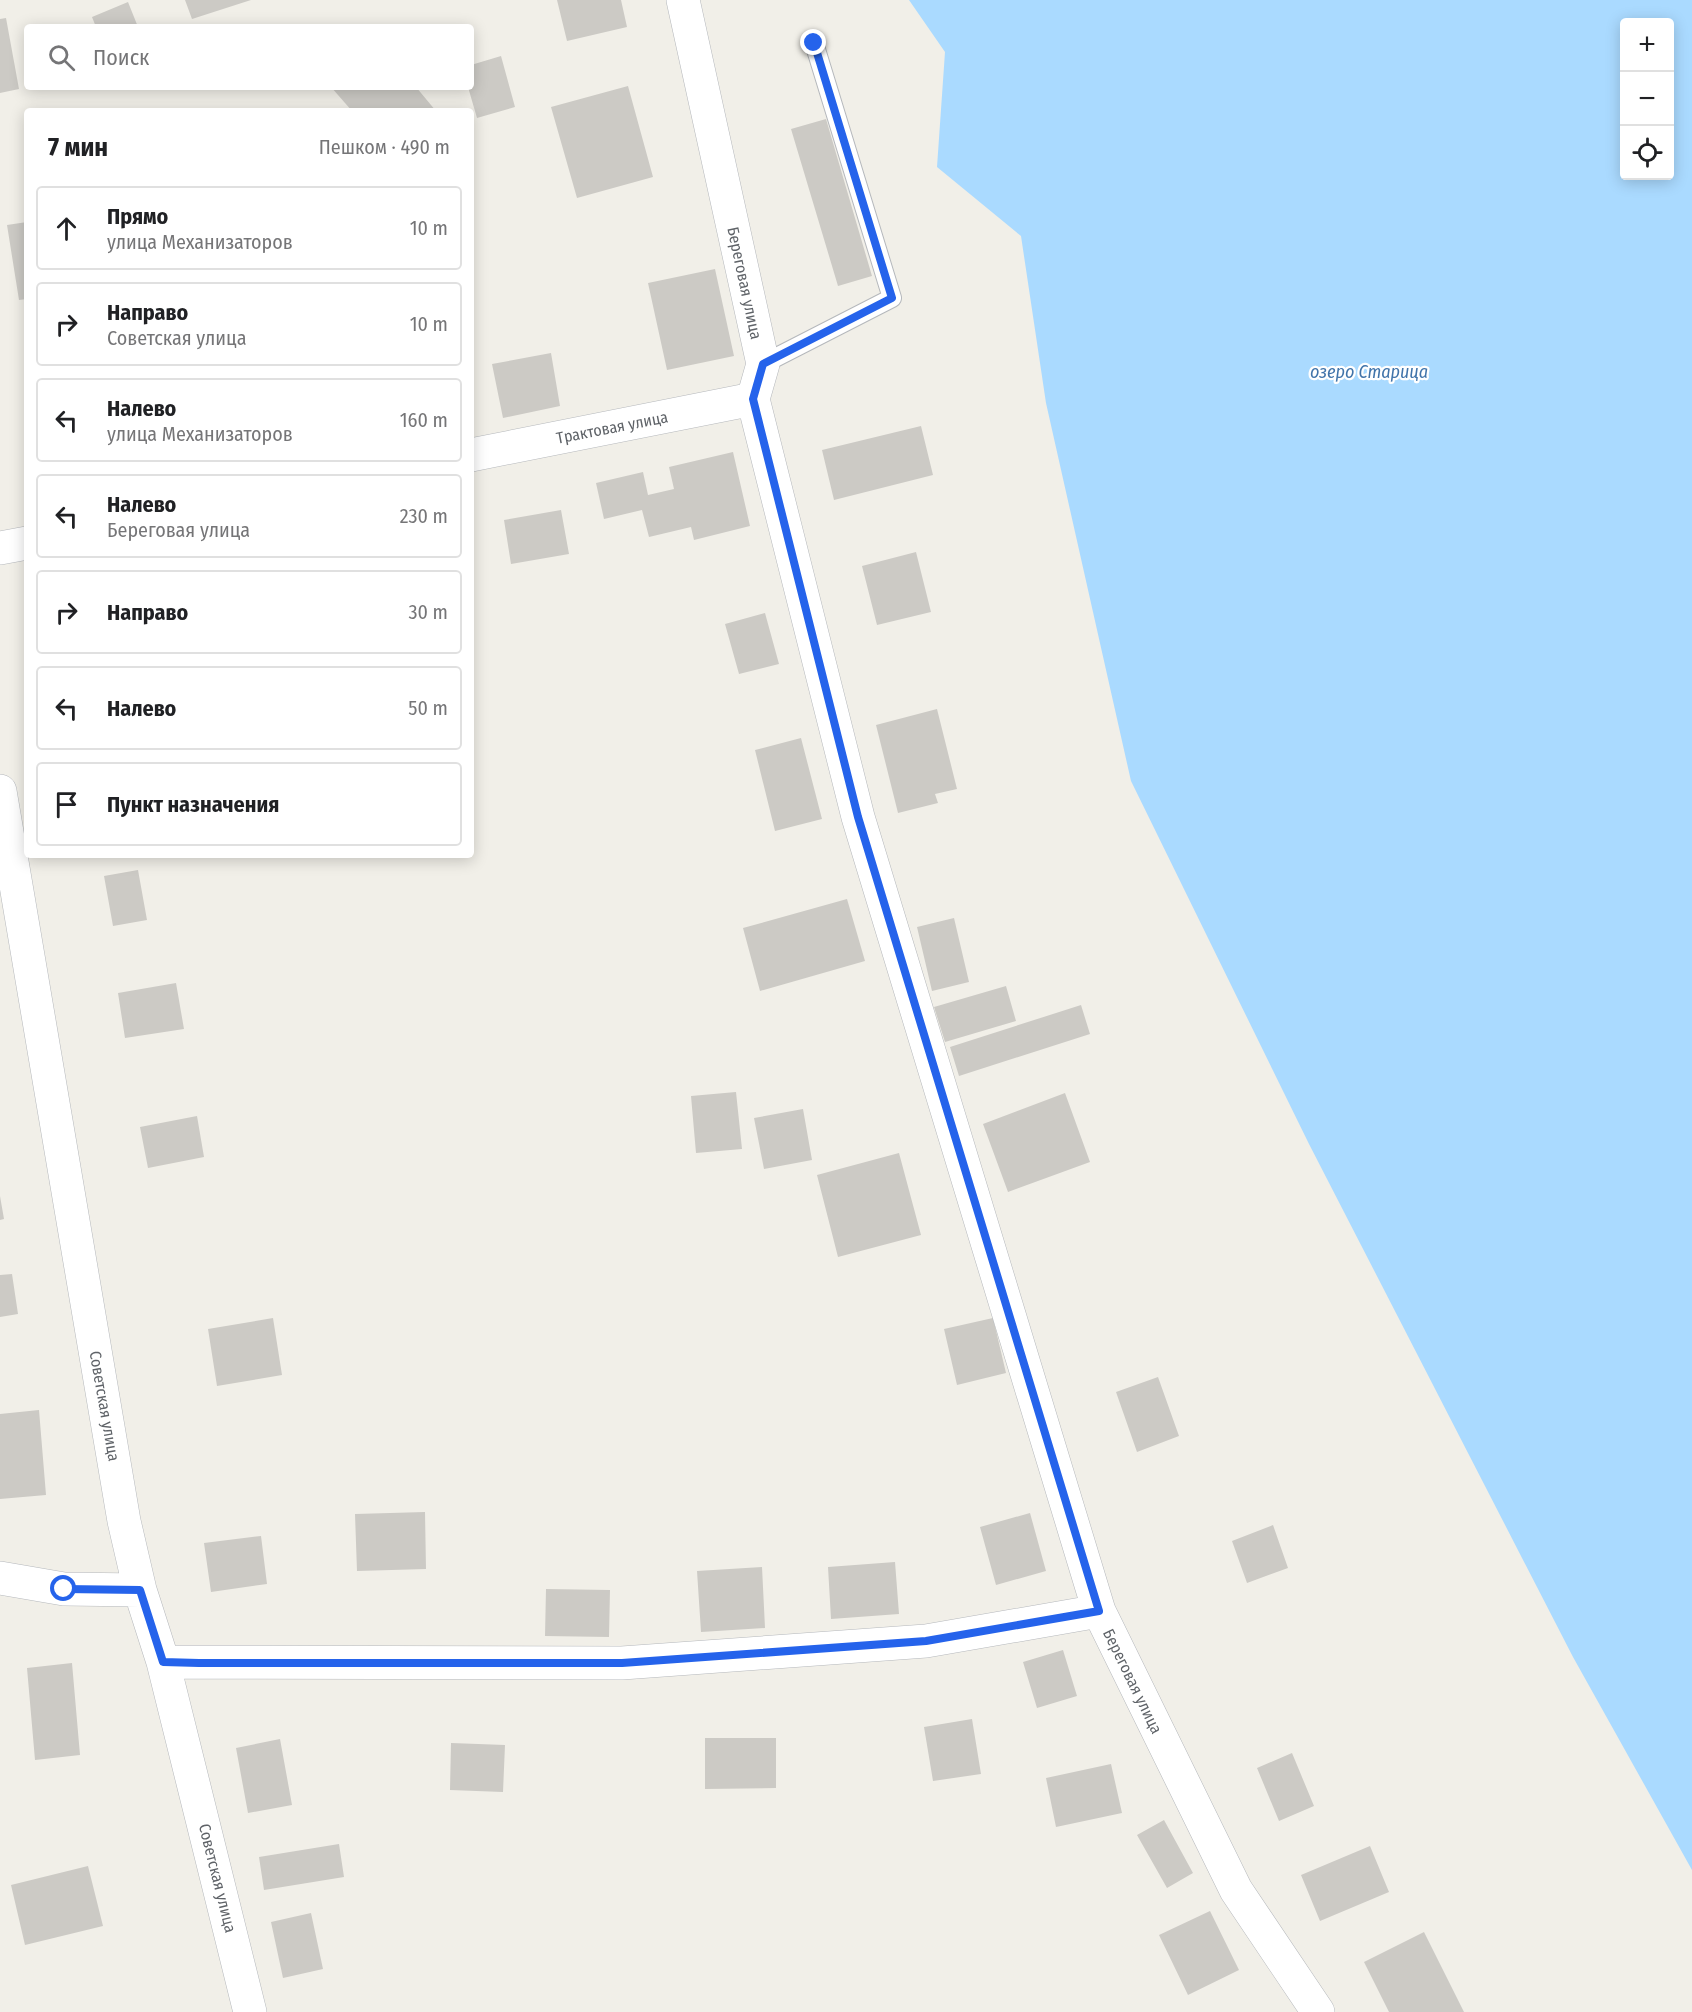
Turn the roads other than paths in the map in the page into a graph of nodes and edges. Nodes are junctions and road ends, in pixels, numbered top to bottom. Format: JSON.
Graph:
{"nodes":[{"id":1,"x":683,"y":0,"type":"edge"},
{"id":2,"x":814,"y":43,"type":"dead end"},
{"id":3,"x":763,"y":364,"type":"junction"},
{"id":4,"x":753,"y":399,"type":"junction"},
{"id":5,"x":474,"y":454,"type":"edge"},
{"id":6,"x":24,"y":544,"type":"edge"},
{"id":7,"x":0,"y":548,"type":"edge"},
{"id":8,"x":0,"y":791,"type":"edge"},
{"id":9,"x":0,"y":1578,"type":"edge"},
{"id":10,"x":140,"y":1590,"type":"junction"},
{"id":11,"x":1099,"y":1611,"type":"junction"},
{"id":12,"x":163,"y":1662,"type":"junction"},
{"id":13,"x":250,"y":2012,"type":"edge"},
{"id":14,"x":1318,"y":2012,"type":"edge"}],
"edges":[{"from":1,"to":3,"type":"street","name":"Береговая улица"},
{"from":2,"to":3,"type":"lane"},
{"from":3,"to":4,"type":"street","name":"Береговая улица"},
{"from":4,"to":5,"type":"street","name":"Трактовая улица"},
{"from":4,"to":11,"type":"street","name":"Береговая улица"},
{"from":6,"to":7,"type":"street"},
{"from":8,"to":10,"type":"street","name":"Советская улица"},
{"from":9,"to":10,"type":"street"},
{"from":10,"to":12,"type":"street","name":"Советская улица"},
{"from":11,"to":12,"type":"street"},
{"from":11,"to":14,"type":"street","name":"Береговая улица"},
{"from":12,"to":13,"type":"street","name":"Советская улица"}]}
